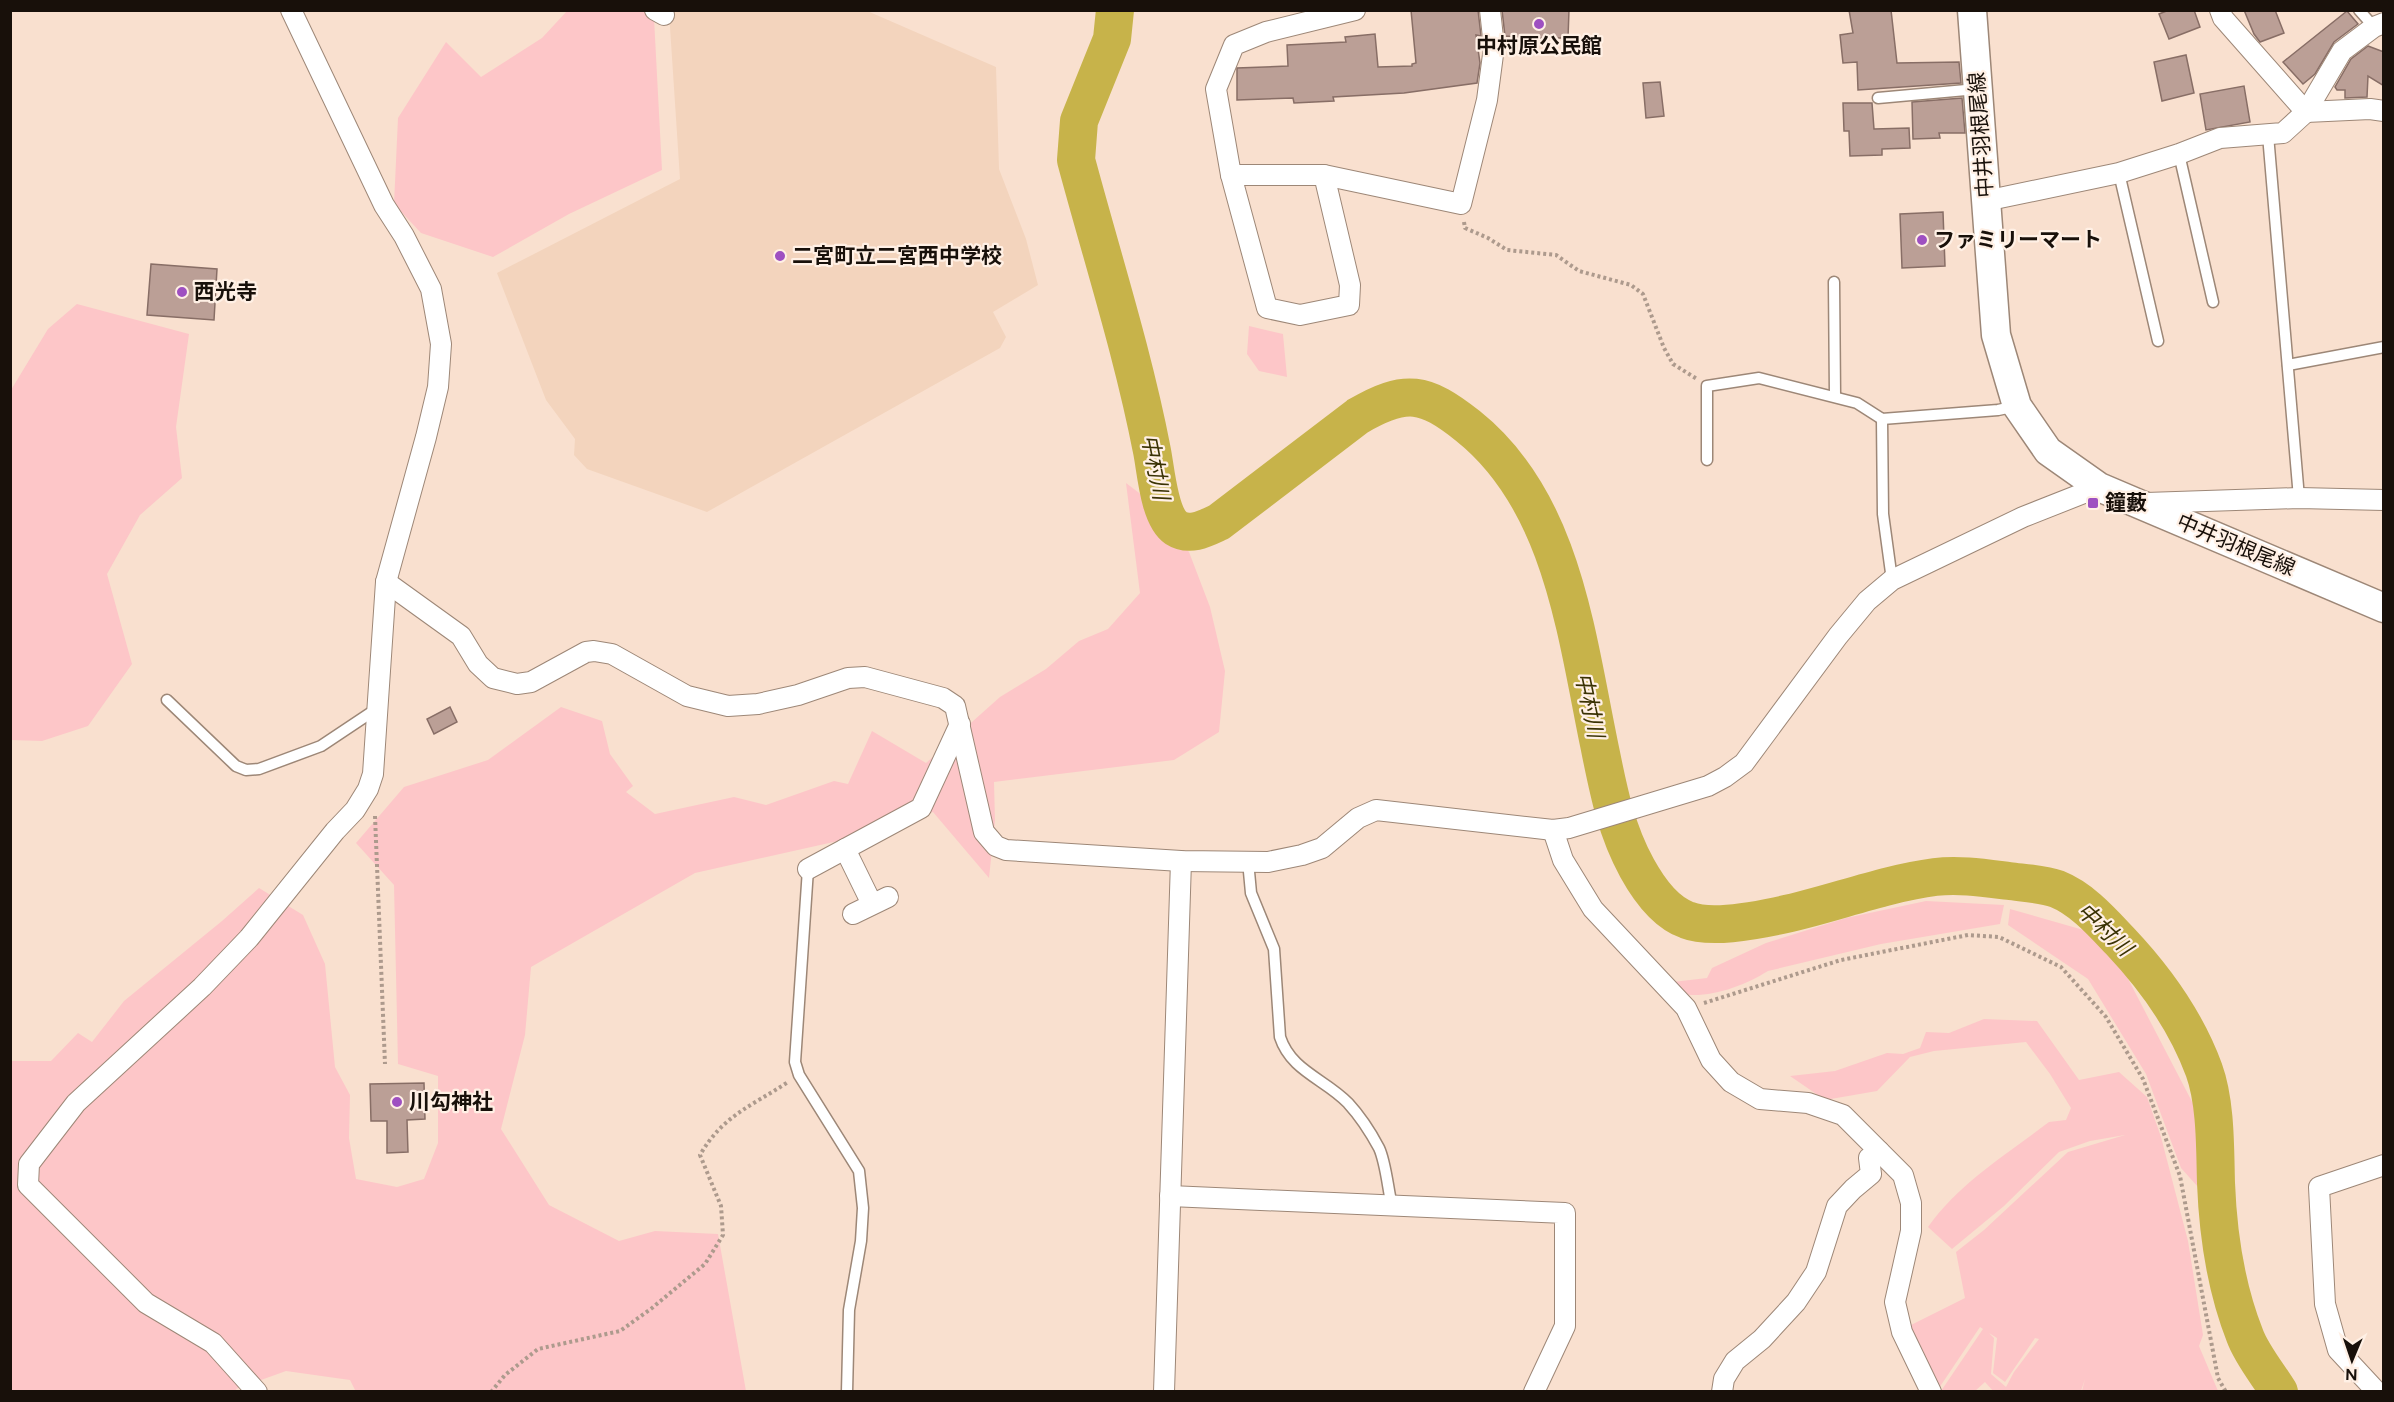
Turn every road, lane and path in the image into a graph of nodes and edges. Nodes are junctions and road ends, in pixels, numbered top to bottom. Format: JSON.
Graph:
{"nodes":[{"id":1,"x":291,"y":10,"type":"edge"},
{"id":2,"x":1355,"y":10,"type":"edge"},
{"id":3,"x":1490,"y":10,"type":"edge"},
{"id":4,"x":1972,"y":10,"type":"edge"},
{"id":5,"x":2220,"y":10,"type":"edge"},
{"id":6,"x":2359,"y":10,"type":"edge"},
{"id":7,"x":1291,"y":18,"type":"edge"},
{"id":8,"x":2379,"y":25,"type":"edge"},
{"id":9,"x":1977,"y":89,"type":"junction"},
{"id":10,"x":1878,"y":98,"type":"dead end"},
{"id":11,"x":2384,"y":111,"type":"edge"},
{"id":12,"x":2306,"y":112,"type":"junction"},
{"id":13,"x":2268,"y":135,"type":"junction"},
{"id":14,"x":2180,"y":154,"type":"junction"},
{"id":15,"x":2119,"y":173,"type":"junction"},
{"id":16,"x":1231,"y":175,"type":"junction"},
{"id":17,"x":1324,"y":176,"type":"junction"},
{"id":18,"x":1985,"y":201,"type":"junction"},
{"id":19,"x":1461,"y":204,"type":"junction"},
{"id":20,"x":1834,"y":282,"type":"dead end"},
{"id":21,"x":2213,"y":302,"type":"dead end"},
{"id":22,"x":2158,"y":341,"type":"dead end"},
{"id":23,"x":2384,"y":347,"type":"edge"},
{"id":24,"x":2288,"y":365,"type":"junction"},
{"id":25,"x":1707,"y":386,"type":"junction"},
{"id":26,"x":1835,"y":396,"type":"junction"},
{"id":27,"x":2017,"y":406,"type":"junction"},
{"id":28,"x":1882,"y":419,"type":"junction"},
{"id":29,"x":1707,"y":460,"type":"dead end"},
{"id":30,"x":2099,"y":487,"type":"junction"},
{"id":31,"x":2299,"y":498,"type":"junction"},
{"id":32,"x":2384,"y":500,"type":"edge"},
{"id":33,"x":2137,"y":503,"type":"junction"},
{"id":34,"x":1892,"y":580,"type":"junction"},
{"id":35,"x":386,"y":582,"type":"junction"},
{"id":36,"x":2384,"y":608,"type":"edge"},
{"id":37,"x":167,"y":700,"type":"dead end"},
{"id":38,"x":378,"y":708,"type":"junction"},
{"id":39,"x":960,"y":724,"type":"junction"},
{"id":40,"x":373,"y":774,"type":"junction"},
{"id":41,"x":1561,"y":829,"type":"junction"},
{"id":42,"x":845,"y":849,"type":"junction"},
{"id":43,"x":1182,"y":861,"type":"junction"},
{"id":44,"x":1248,"y":861,"type":"junction"},
{"id":45,"x":808,"y":869,"type":"joint"},
{"id":46,"x":853,"y":914,"type":"dead end"},
{"id":47,"x":1686,"y":1008,"type":"junction"},
{"id":48,"x":386,"y":1064,"type":"dead end"},
{"id":49,"x":799,"y":1075,"type":"junction"},
{"id":50,"x":1879,"y":1151,"type":"junction"},
{"id":51,"x":2384,"y":1166,"type":"edge"},
{"id":52,"x":1170,"y":1196,"type":"junction"},
{"id":53,"x":1392,"y":1206,"type":"junction"},
{"id":54,"x":257,"y":1392,"type":"edge"},
{"id":55,"x":491,"y":1392,"type":"edge"},
{"id":56,"x":848,"y":1392,"type":"edge"},
{"id":57,"x":1164,"y":1392,"type":"edge"},
{"id":58,"x":1534,"y":1392,"type":"edge"},
{"id":59,"x":1722,"y":1392,"type":"edge"},
{"id":60,"x":1931,"y":1392,"type":"edge"},
{"id":61,"x":2226,"y":1392,"type":"edge"},
{"id":62,"x":2377,"y":1392,"type":"edge"}],
"edges":[{"from":1,"to":35,"type":"street"},
{"from":2,"to":7,"type":"street"},
{"from":3,"to":19,"type":"street"},
{"from":4,"to":9,"type":"main road","name":"中井羽根尾線"},
{"from":5,"to":12,"type":"street"},
{"from":6,"to":8,"type":"lane"},
{"from":7,"to":16,"type":"street"},
{"from":8,"to":12,"type":"street"},
{"from":9,"to":10,"type":"lane"},
{"from":9,"to":18,"type":"main road","name":"中井羽根尾線"},
{"from":11,"to":12,"type":"street"},
{"from":12,"to":13,"type":"street"},
{"from":13,"to":14,"type":"street"},
{"from":13,"to":24,"type":"lane"},
{"from":14,"to":15,"type":"street"},
{"from":14,"to":21,"type":"lane"},
{"from":15,"to":18,"type":"street"},
{"from":15,"to":22,"type":"lane"},
{"from":16,"to":17,"type":"street"},
{"from":16,"to":17,"type":"street"},
{"from":17,"to":19,"type":"street"},
{"from":18,"to":27,"type":"main road","name":"中井羽根尾線"},
{"from":19,"to":25,"type":"path"},
{"from":20,"to":26,"type":"lane"},
{"from":23,"to":24,"type":"lane"},
{"from":24,"to":31,"type":"lane"},
{"from":25,"to":26,"type":"lane"},
{"from":25,"to":29,"type":"lane"},
{"from":26,"to":28,"type":"lane"},
{"from":27,"to":28,"type":"lane"},
{"from":27,"to":30,"type":"main road","name":"中井羽根尾線"},
{"from":28,"to":34,"type":"lane"},
{"from":30,"to":33,"type":"main road","name":"中井羽根尾線"},
{"from":30,"to":34,"type":"street"},
{"from":31,"to":32,"type":"street"},
{"from":31,"to":33,"type":"street"},
{"from":33,"to":36,"type":"main road","name":"中井羽根尾線"},
{"from":34,"to":41,"type":"street"},
{"from":35,"to":38,"type":"street"},
{"from":35,"to":39,"type":"street"},
{"from":37,"to":38,"type":"lane"},
{"from":38,"to":40,"type":"street"},
{"from":39,"to":42,"type":"street"},
{"from":39,"to":43,"type":"street"},
{"from":40,"to":48,"type":"path"},
{"from":40,"to":54,"type":"street"},
{"from":41,"to":44,"type":"street"},
{"from":41,"to":47,"type":"street"},
{"from":42,"to":45,"type":"street"},
{"from":42,"to":46,"type":"street"},
{"from":43,"to":44,"type":"street"},
{"from":43,"to":52,"type":"street"},
{"from":44,"to":53,"type":"lane"},
{"from":45,"to":49,"type":"lane"},
{"from":47,"to":50,"type":"street"},
{"from":47,"to":61,"type":"path"},
{"from":49,"to":55,"type":"path"},
{"from":49,"to":56,"type":"lane"},
{"from":50,"to":59,"type":"street"},
{"from":50,"to":60,"type":"street"},
{"from":51,"to":62,"type":"street"},
{"from":52,"to":53,"type":"street"},
{"from":52,"to":57,"type":"street"},
{"from":53,"to":58,"type":"street"}]}
